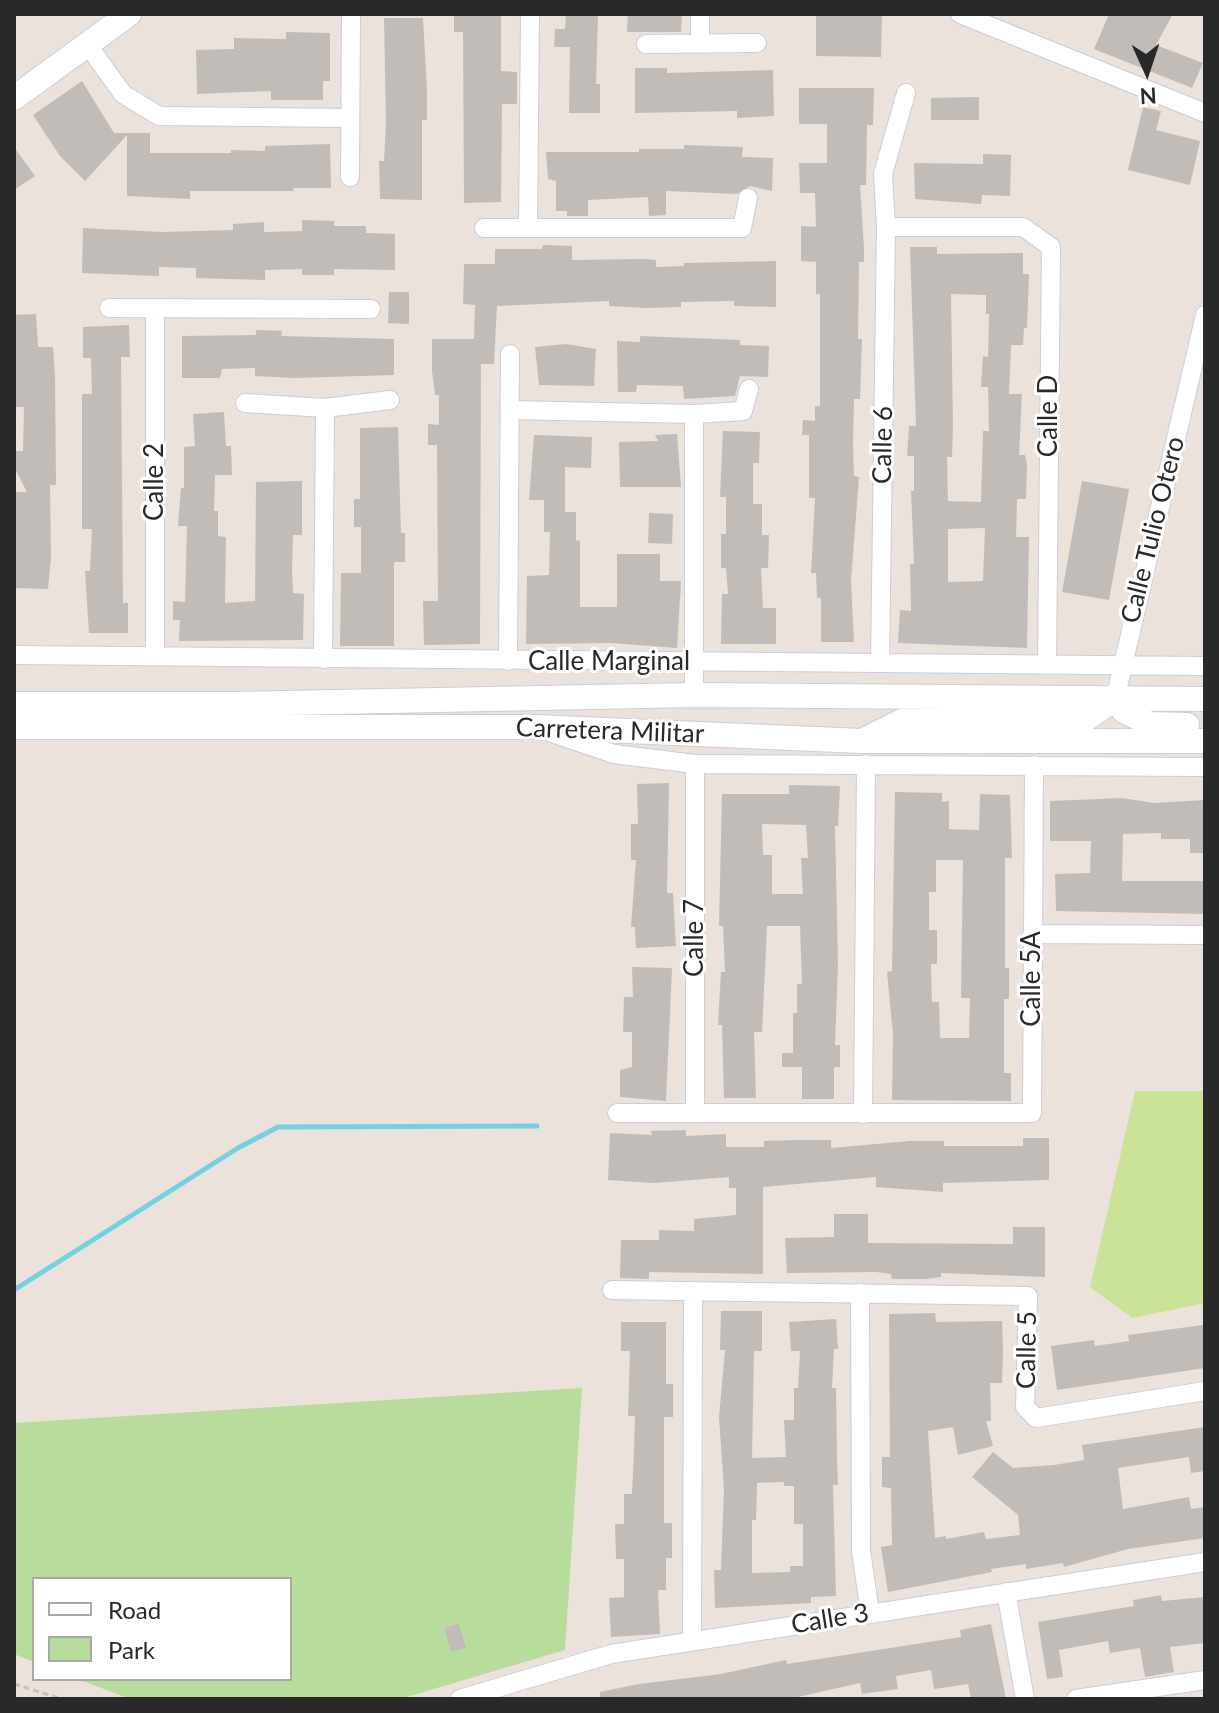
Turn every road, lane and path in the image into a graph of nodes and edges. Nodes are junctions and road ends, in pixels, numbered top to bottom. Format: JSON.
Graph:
{"nodes":[{"id":1,"x":129,"y":14,"type":"edge"},
{"id":2,"x":351,"y":14,"type":"edge"},
{"id":3,"x":530,"y":14,"type":"edge"},
{"id":4,"x":700,"y":14,"type":"edge"},
{"id":5,"x":960,"y":14,"type":"edge"},
{"id":6,"x":700,"y":41,"type":"junction"},
{"id":7,"x":757,"y":43,"type":"dead end"},
{"id":8,"x":87,"y":44,"type":"junction"},
{"id":9,"x":646,"y":44,"type":"dead end"},
{"id":10,"x":906,"y":93,"type":"dead end"},
{"id":11,"x":14,"y":98,"type":"edge"},
{"id":12,"x":1205,"y":113,"type":"edge"},
{"id":13,"x":350,"y":118,"type":"junction"},
{"id":14,"x":350,"y":177,"type":"dead end"},
{"id":15,"x":748,"y":198,"type":"dead end"},
{"id":16,"x":528,"y":227,"type":"junction"},
{"id":17,"x":886,"y":227,"type":"junction"},
{"id":18,"x":484,"y":228,"type":"dead end"},
{"id":19,"x":109,"y":308,"type":"dead end"},
{"id":20,"x":155,"y":308,"type":"junction"},
{"id":21,"x":371,"y":309,"type":"dead end"},
{"id":22,"x":1205,"y":315,"type":"edge"},
{"id":23,"x":510,"y":354,"type":"dead end"},
{"id":24,"x":749,"y":389,"type":"dead end"},
{"id":25,"x":390,"y":400,"type":"dead end"},
{"id":26,"x":245,"y":403,"type":"dead end"},
{"id":27,"x":325,"y":408,"type":"junction"},
{"id":28,"x":511,"y":410,"type":"junction"},
{"id":29,"x":694,"y":414,"type":"junction"},
{"id":30,"x":14,"y":655,"type":"edge"},
{"id":31,"x":155,"y":656,"type":"junction"},
{"id":32,"x":323,"y":659,"type":"junction"},
{"id":33,"x":508,"y":661,"type":"junction"},
{"id":34,"x":693,"y":663,"type":"junction"},
{"id":35,"x":880,"y":663,"type":"junction"},
{"id":36,"x":1047,"y":665,"type":"junction"},
{"id":37,"x":1120,"y":665,"type":"junction"},
{"id":38,"x":1205,"y":666,"type":"edge"},
{"id":39,"x":694,"y":695,"type":"junction"},
{"id":40,"x":1115,"y":699,"type":"junction"},
{"id":41,"x":1205,"y":699,"type":"edge"},
{"id":42,"x":14,"y":704,"type":"edge"},
{"id":43,"x":1205,"y":724,"type":"edge"},
{"id":44,"x":14,"y":727,"type":"edge"},
{"id":45,"x":535,"y":727,"type":"junction"},
{"id":46,"x":1205,"y":741,"type":"edge"},
{"id":47,"x":864,"y":753,"type":"junction"},
{"id":48,"x":695,"y":764,"type":"junction"},
{"id":49,"x":1034,"y":765,"type":"junction"},
{"id":50,"x":1205,"y":767,"type":"edge"},
{"id":51,"x":1032,"y":934,"type":"junction"},
{"id":52,"x":1205,"y":935,"type":"edge"},
{"id":53,"x":695,"y":1112,"type":"junction"},
{"id":54,"x":617,"y":1113,"type":"dead end"},
{"id":55,"x":863,"y":1114,"type":"junction"},
{"id":56,"x":612,"y":1290,"type":"dead end"},
{"id":57,"x":693,"y":1293,"type":"junction"},
{"id":58,"x":860,"y":1293,"type":"junction"},
{"id":59,"x":1205,"y":1391,"type":"edge"},
{"id":60,"x":1205,"y":1562,"type":"edge"},
{"id":61,"x":1006,"y":1592,"type":"junction"},
{"id":62,"x":870,"y":1613,"type":"junction"},
{"id":63,"x":692,"y":1641,"type":"junction"},
{"id":64,"x":1205,"y":1680,"type":"edge"},
{"id":65,"x":14,"y":1684,"type":"edge"},
{"id":66,"x":62,"y":1699,"type":"edge"},
{"id":67,"x":460,"y":1699,"type":"edge"},
{"id":68,"x":1025,"y":1699,"type":"edge"},
{"id":69,"x":1076,"y":1699,"type":"edge"}],
"edges":[{"from":1,"to":8,"type":"main road"},
{"from":2,"to":13,"type":"street"},
{"from":3,"to":16,"type":"street"},
{"from":4,"to":6,"type":"street"},
{"from":5,"to":12,"type":"street"},
{"from":6,"to":7,"type":"street"},
{"from":6,"to":9,"type":"street"},
{"from":8,"to":11,"type":"main road"},
{"from":8,"to":13,"type":"street"},
{"from":10,"to":17,"type":"street","name":"Calle 6"},
{"from":13,"to":14,"type":"street"},
{"from":15,"to":16,"type":"street"},
{"from":16,"to":18,"type":"street"},
{"from":17,"to":35,"type":"street","name":"Calle 6"},
{"from":17,"to":36,"type":"street","name":"Calle D"},
{"from":19,"to":20,"type":"street"},
{"from":20,"to":21,"type":"street"},
{"from":20,"to":31,"type":"street","name":"Calle 2"},
{"from":22,"to":37,"type":"street","name":"Calle Tulio Otero"},
{"from":23,"to":28,"type":"street"},
{"from":24,"to":29,"type":"street"},
{"from":25,"to":27,"type":"street"},
{"from":26,"to":27,"type":"street"},
{"from":27,"to":32,"type":"street"},
{"from":28,"to":29,"type":"street"},
{"from":28,"to":33,"type":"street"},
{"from":29,"to":34,"type":"street"},
{"from":30,"to":31,"type":"street","name":"Calle Marginal"},
{"from":31,"to":32,"type":"street","name":"Calle Marginal"},
{"from":32,"to":33,"type":"street","name":"Calle Marginal"},
{"from":33,"to":34,"type":"street","name":"Calle Marginal"},
{"from":34,"to":35,"type":"street","name":"Calle Marginal"},
{"from":34,"to":39,"type":"street"},
{"from":35,"to":36,"type":"street","name":"Calle Marginal"},
{"from":36,"to":37,"type":"street","name":"Calle Marginal"},
{"from":37,"to":38,"type":"street","name":"Calle Marginal"},
{"from":37,"to":40,"type":"street","name":"Calle Tulio Otero"},
{"from":39,"to":40,"type":"main road","name":"Carretera Militar"},
{"from":39,"to":42,"type":"main road","name":"Carretera Militar"},
{"from":40,"to":41,"type":"main road","name":"Carretera Militar"},
{"from":40,"to":43,"type":"main road"},
{"from":40,"to":47,"type":"main road"},
{"from":44,"to":45,"type":"main road","name":"Carretera Militar"},
{"from":45,"to":47,"type":"main road","name":"Carretera Militar"},
{"from":45,"to":48,"type":"street"},
{"from":46,"to":47,"type":"main road","name":"Carretera Militar"},
{"from":47,"to":48,"type":"street"},
{"from":47,"to":49,"type":"street"},
{"from":47,"to":55,"type":"street"},
{"from":48,"to":53,"type":"street","name":"Calle 7"},
{"from":49,"to":50,"type":"street"},
{"from":49,"to":51,"type":"street","name":"Calle 5A"},
{"from":51,"to":52,"type":"street"},
{"from":51,"to":55,"type":"street","name":"Calle 5A"},
{"from":53,"to":54,"type":"street"},
{"from":53,"to":55,"type":"street"},
{"from":56,"to":57,"type":"street"},
{"from":57,"to":58,"type":"street"},
{"from":57,"to":63,"type":"street"},
{"from":58,"to":59,"type":"street","name":"Calle 5"},
{"from":58,"to":62,"type":"street"},
{"from":60,"to":61,"type":"street","name":"Calle 3"},
{"from":61,"to":62,"type":"street","name":"Calle 3"},
{"from":61,"to":68,"type":"street"},
{"from":62,"to":63,"type":"street","name":"Calle 3"},
{"from":63,"to":67,"type":"street","name":"Calle 3"},
{"from":64,"to":69,"type":"street"},
{"from":65,"to":66,"type":"path"}]}
